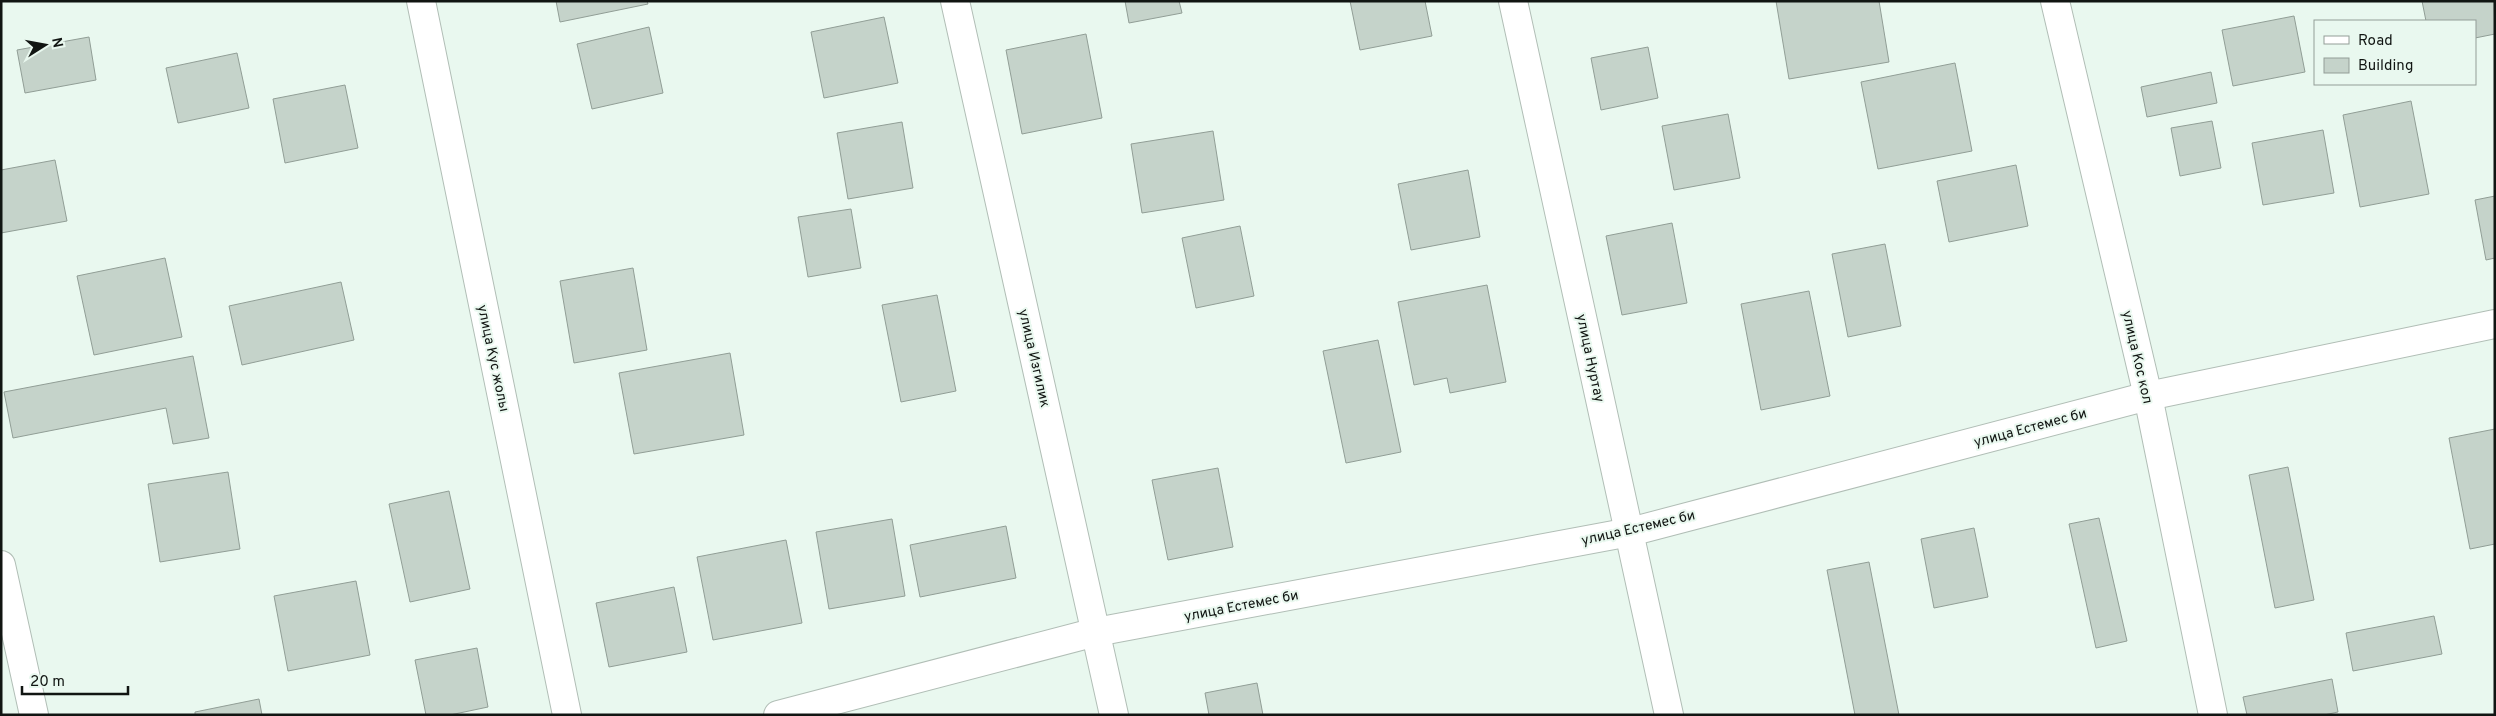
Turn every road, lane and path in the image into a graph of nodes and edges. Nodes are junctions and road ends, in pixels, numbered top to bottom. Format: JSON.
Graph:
{"nodes":[{"id":1,"x":421,"y":1,"type":"edge"},
{"id":2,"x":955,"y":1,"type":"edge"},
{"id":3,"x":1513,"y":1,"type":"edge"},
{"id":4,"x":2055,"y":1,"type":"edge"},
{"id":5,"x":2495,"y":324,"type":"edge"},
{"id":6,"x":2148,"y":396,"type":"junction"},
{"id":7,"x":1630,"y":532,"type":"junction"},
{"id":8,"x":1,"y":565,"type":"edge"},
{"id":9,"x":1096,"y":632,"type":"junction"},
{"id":10,"x":34,"y":715,"type":"edge"},
{"id":11,"x":567,"y":715,"type":"edge"},
{"id":12,"x":778,"y":715,"type":"edge"},
{"id":13,"x":1114,"y":715,"type":"edge"},
{"id":14,"x":1669,"y":715,"type":"edge"},
{"id":15,"x":2213,"y":715,"type":"edge"}],
"edges":[{"from":1,"to":11,"type":"street","name":"улица Кус жолы"},
{"from":2,"to":9,"type":"street","name":"улица Изгилик"},
{"from":3,"to":7,"type":"street","name":"улица Нуртау"},
{"from":4,"to":6,"type":"street","name":"улица Кос кол"},
{"from":5,"to":6,"type":"street","name":"улица Естемес би"},
{"from":6,"to":7,"type":"street","name":"улица Естемес би"},
{"from":6,"to":15,"type":"street","name":"улица Кос кол"},
{"from":7,"to":9,"type":"street","name":"улица Естемес би"},
{"from":7,"to":14,"type":"street","name":"улица Нуртау"},
{"from":8,"to":10,"type":"street"},
{"from":9,"to":12,"type":"street","name":"улица Естемес би"},
{"from":9,"to":13,"type":"street","name":"улица Изгилик"}]}
